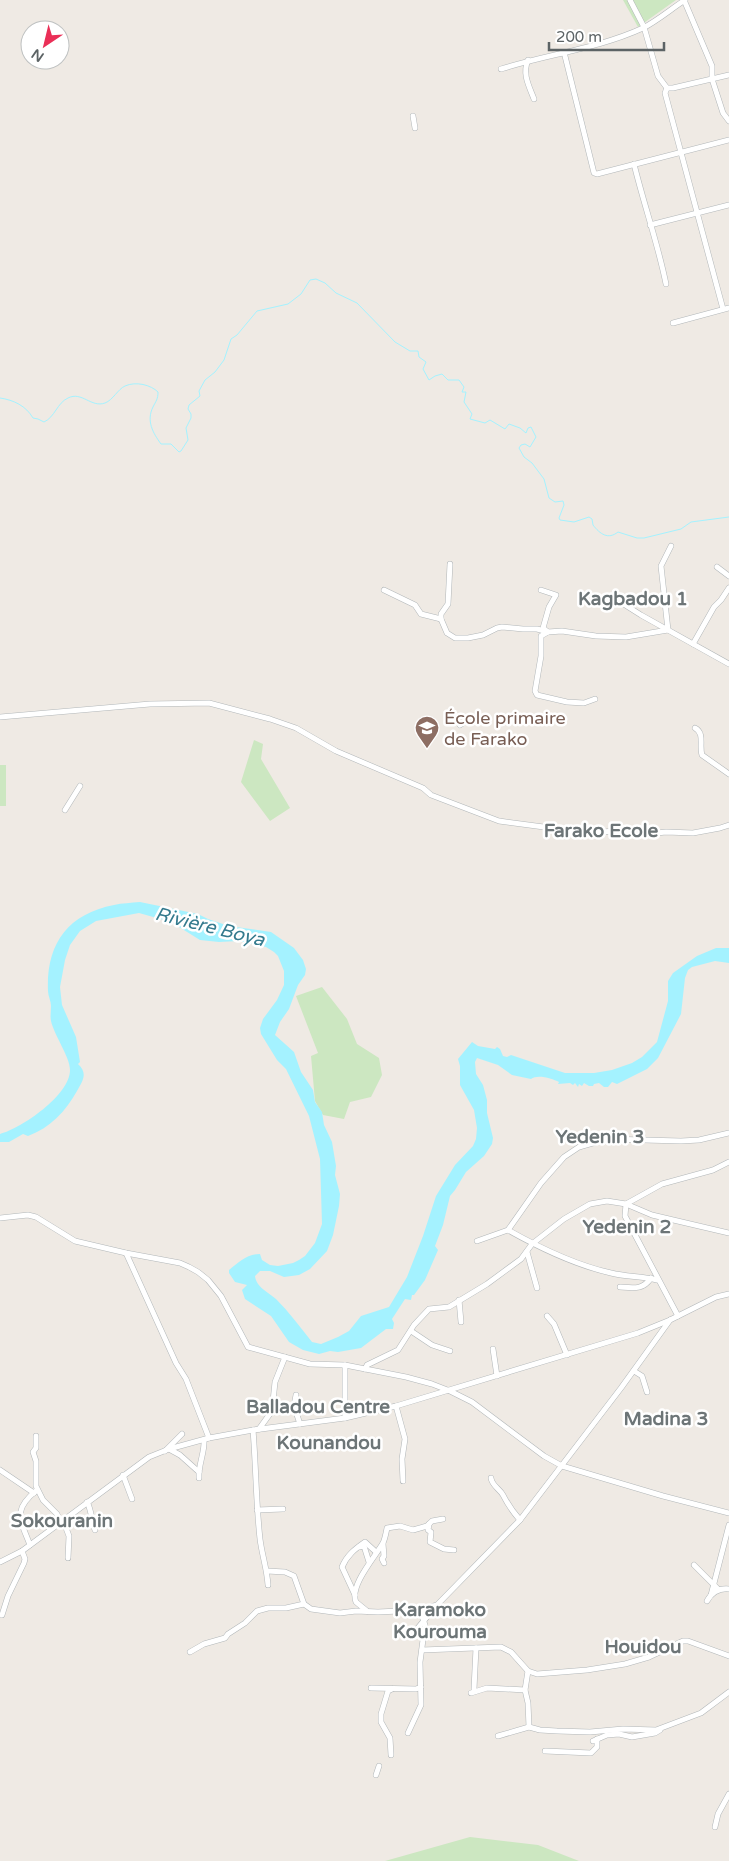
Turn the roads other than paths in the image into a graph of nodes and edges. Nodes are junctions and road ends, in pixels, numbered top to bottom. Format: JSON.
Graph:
{"nodes":[{"id":1,"x":630,"y":0,"type":"edge"},
{"id":2,"x":684,"y":0,"type":"edge"},
{"id":3,"x":644,"y":28,"type":"junction"},
{"id":4,"x":564,"y":52,"type":"junction"},
{"id":5,"x":528,"y":60,"type":"junction"},
{"id":6,"x":501,"y":69,"type":"dead end"},
{"id":7,"x":729,"y":75,"type":"edge"},
{"id":8,"x":712,"y":79,"type":"junction"},
{"id":9,"x":666,"y":88,"type":"junction"},
{"id":10,"x":534,"y":99,"type":"dead end"},
{"id":11,"x":413,"y":116,"type":"dead end"},
{"id":12,"x":729,"y":121,"type":"edge"},
{"id":13,"x":415,"y":128,"type":"dead end"},
{"id":14,"x":729,"y":140,"type":"edge"},
{"id":15,"x":681,"y":152,"type":"junction"},
{"id":16,"x":634,"y":164,"type":"junction"},
{"id":17,"x":729,"y":205,"type":"edge"},
{"id":18,"x":697,"y":214,"type":"junction"},
{"id":19,"x":650,"y":225,"type":"junction"},
{"id":20,"x":666,"y":284,"type":"dead end"},
{"id":21,"x":726,"y":309,"type":"edge"},
{"id":22,"x":673,"y":322,"type":"dead end"},
{"id":23,"x":671,"y":546,"type":"dead end"},
{"id":24,"x":450,"y":564,"type":"dead end"},
{"id":25,"x":717,"y":567,"type":"dead end"},
{"id":26,"x":729,"y":576,"type":"edge"},
{"id":27,"x":729,"y":588,"type":"edge"},
{"id":28,"x":384,"y":590,"type":"dead end"},
{"id":29,"x":542,"y":590,"type":"dead end"},
{"id":30,"x":622,"y":603,"type":"dead end"},
{"id":31,"x":441,"y":619,"type":"junction"},
{"id":32,"x":666,"y":628,"type":"junction"},
{"id":33,"x":548,"y":632,"type":"junction"},
{"id":34,"x":693,"y":644,"type":"junction"},
{"id":35,"x":729,"y":664,"type":"edge"},
{"id":36,"x":595,"y":699,"type":"dead end"},
{"id":37,"x":0,"y":718,"type":"edge"},
{"id":38,"x":695,"y":728,"type":"dead end"},
{"id":39,"x":729,"y":774,"type":"edge"},
{"id":40,"x":80,"y":786,"type":"dead end"},
{"id":41,"x":66,"y":810,"type":"dead end"},
{"id":42,"x":729,"y":825,"type":"edge"},
{"id":43,"x":729,"y":1133,"type":"edge"},
{"id":44,"x":729,"y":1162,"type":"edge"},
{"id":45,"x":626,"y":1204,"type":"junction"},
{"id":46,"x":0,"y":1218,"type":"edge"},
{"id":47,"x":508,"y":1230,"type":"junction"},
{"id":48,"x":729,"y":1233,"type":"edge"},
{"id":49,"x":477,"y":1240,"type":"dead end"},
{"id":50,"x":532,"y":1244,"type":"junction"},
{"id":51,"x":527,"y":1252,"type":"junction"},
{"id":52,"x":126,"y":1253,"type":"junction"},
{"id":53,"x":651,"y":1278,"type":"junction"},
{"id":54,"x":658,"y":1280,"type":"junction"},
{"id":55,"x":620,"y":1287,"type":"dead end"},
{"id":56,"x":537,"y":1288,"type":"dead end"},
{"id":57,"x":729,"y":1294,"type":"edge"},
{"id":58,"x":459,"y":1300,"type":"junction"},
{"id":59,"x":547,"y":1316,"type":"dead end"},
{"id":60,"x":678,"y":1316,"type":"junction"},
{"id":61,"x":670,"y":1320,"type":"junction"},
{"id":62,"x":461,"y":1322,"type":"dead end"},
{"id":63,"x":660,"y":1324,"type":"junction"},
{"id":64,"x":411,"y":1331,"type":"junction"},
{"id":65,"x":657,"y":1337,"type":"junction"},
{"id":66,"x":493,"y":1349,"type":"dead end"},
{"id":67,"x":450,"y":1351,"type":"dead end"},
{"id":68,"x":567,"y":1355,"type":"junction"},
{"id":69,"x":285,"y":1357,"type":"junction"},
{"id":70,"x":345,"y":1365,"type":"junction"},
{"id":71,"x":365,"y":1369,"type":"junction"},
{"id":72,"x":634,"y":1371,"type":"junction"},
{"id":73,"x":496,"y":1376,"type":"junction"},
{"id":74,"x":450,"y":1391,"type":"junction"},
{"id":75,"x":647,"y":1392,"type":"dead end"},
{"id":76,"x":296,"y":1395,"type":"dead end"},
{"id":77,"x":396,"y":1406,"type":"junction"},
{"id":78,"x":345,"y":1418,"type":"junction"},
{"id":79,"x":300,"y":1424,"type":"junction"},
{"id":80,"x":256,"y":1429,"type":"junction"},
{"id":81,"x":182,"y":1434,"type":"dead end"},
{"id":82,"x":36,"y":1436,"type":"dead end"},
{"id":83,"x":206,"y":1439,"type":"junction"},
{"id":84,"x":167,"y":1450,"type":"junction"},
{"id":85,"x":562,"y":1466,"type":"junction"},
{"id":86,"x":0,"y":1470,"type":"edge"},
{"id":87,"x":123,"y":1475,"type":"junction"},
{"id":88,"x":491,"y":1478,"type":"dead end"},
{"id":89,"x":402,"y":1481,"type":"dead end"},
{"id":90,"x":36,"y":1492,"type":"junction"},
{"id":91,"x":132,"y":1498,"type":"dead end"},
{"id":92,"x":87,"y":1502,"type":"junction"},
{"id":93,"x":283,"y":1509,"type":"dead end"},
{"id":94,"x":257,"y":1510,"type":"junction"},
{"id":95,"x":729,"y":1513,"type":"edge"},
{"id":96,"x":443,"y":1519,"type":"dead end"},
{"id":97,"x":520,"y":1520,"type":"junction"},
{"id":98,"x":60,"y":1522,"type":"junction"},
{"id":99,"x":430,"y":1524,"type":"junction"},
{"id":100,"x":729,"y":1525,"type":"edge"},
{"id":101,"x":95,"y":1530,"type":"dead end"},
{"id":102,"x":383,"y":1544,"type":"junction"},
{"id":103,"x":30,"y":1545,"type":"junction"},
{"id":104,"x":358,"y":1547,"type":"junction"},
{"id":105,"x":454,"y":1550,"type":"dead end"},
{"id":106,"x":22,"y":1551,"type":"junction"},
{"id":107,"x":376,"y":1552,"type":"junction"},
{"id":108,"x":68,"y":1558,"type":"dead end"},
{"id":109,"x":0,"y":1562,"type":"edge"},
{"id":110,"x":369,"y":1563,"type":"junction"},
{"id":111,"x":384,"y":1563,"type":"dead end"},
{"id":112,"x":694,"y":1565,"type":"dead end"},
{"id":113,"x":267,"y":1570,"type":"junction"},
{"id":114,"x":268,"y":1585,"type":"dead end"},
{"id":115,"x":714,"y":1585,"type":"junction"},
{"id":116,"x":718,"y":1589,"type":"junction"},
{"id":117,"x":729,"y":1589,"type":"edge"},
{"id":118,"x":355,"y":1595,"type":"junction"},
{"id":119,"x":711,"y":1595,"type":"junction"},
{"id":120,"x":707,"y":1601,"type":"dead end"},
{"id":121,"x":304,"y":1604,"type":"junction"},
{"id":122,"x":437,"y":1605,"type":"junction"},
{"id":123,"x":420,"y":1610,"type":"junction"},
{"id":124,"x":367,"y":1611,"type":"junction"},
{"id":125,"x":2,"y":1615,"type":"dead end"},
{"id":126,"x":424,"y":1621,"type":"junction"},
{"id":127,"x":417,"y":1629,"type":"dead end"},
{"id":128,"x":476,"y":1648,"type":"junction"},
{"id":129,"x":422,"y":1650,"type":"junction"},
{"id":130,"x":190,"y":1652,"type":"dead end"},
{"id":131,"x":729,"y":1656,"type":"edge"},
{"id":132,"x":528,"y":1671,"type":"junction"},
{"id":133,"x":371,"y":1688,"type":"dead end"},
{"id":134,"x":421,"y":1688,"type":"junction"},
{"id":135,"x":392,"y":1689,"type":"junction"},
{"id":136,"x":525,"y":1690,"type":"junction"},
{"id":137,"x":729,"y":1692,"type":"edge"},
{"id":138,"x":529,"y":1726,"type":"junction"},
{"id":139,"x":668,"y":1727,"type":"junction"},
{"id":140,"x":408,"y":1733,"type":"dead end"},
{"id":141,"x":498,"y":1736,"type":"dead end"},
{"id":142,"x":545,"y":1751,"type":"dead end"},
{"id":143,"x":391,"y":1755,"type":"dead end"},
{"id":144,"x":379,"y":1766,"type":"dead end"},
{"id":145,"x":376,"y":1774,"type":"dead end"},
{"id":146,"x":729,"y":1794,"type":"edge"},
{"id":147,"x":715,"y":1827,"type":"dead end"}],
"edges":[{"from":1,"to":3,"type":"street"},
{"from":2,"to":3,"type":"street"},
{"from":2,"to":8,"type":"street"},
{"from":3,"to":4,"type":"street"},
{"from":3,"to":9,"type":"street"},
{"from":4,"to":5,"type":"street"},
{"from":4,"to":16,"type":"street"},
{"from":5,"to":6,"type":"street"},
{"from":5,"to":10,"type":"street"},
{"from":7,"to":8,"type":"street"},
{"from":8,"to":9,"type":"street"},
{"from":8,"to":12,"type":"street"},
{"from":9,"to":15,"type":"street"},
{"from":11,"to":13,"type":"street"},
{"from":14,"to":15,"type":"street"},
{"from":15,"to":16,"type":"street"},
{"from":15,"to":18,"type":"street"},
{"from":16,"to":19,"type":"street"},
{"from":17,"to":18,"type":"street"},
{"from":18,"to":19,"type":"street"},
{"from":18,"to":21,"type":"street"},
{"from":19,"to":20,"type":"street"},
{"from":21,"to":22,"type":"street"},
{"from":23,"to":32,"type":"street"},
{"from":24,"to":31,"type":"street"},
{"from":25,"to":26,"type":"street"},
{"from":27,"to":34,"type":"street"},
{"from":28,"to":31,"type":"street"},
{"from":29,"to":33,"type":"street"},
{"from":30,"to":32,"type":"street"},
{"from":31,"to":33,"type":"street"},
{"from":32,"to":33,"type":"street"},
{"from":32,"to":34,"type":"street"},
{"from":33,"to":36,"type":"street"},
{"from":34,"to":35,"type":"street"},
{"from":37,"to":42,"type":"street"},
{"from":38,"to":39,"type":"street"},
{"from":40,"to":41,"type":"street"},
{"from":43,"to":47,"type":"street"},
{"from":44,"to":45,"type":"street"},
{"from":45,"to":48,"type":"street"},
{"from":45,"to":50,"type":"street"},
{"from":45,"to":54,"type":"street"},
{"from":46,"to":52,"type":"street"},
{"from":47,"to":49,"type":"street"},
{"from":47,"to":50,"type":"street"},
{"from":50,"to":51,"type":"street"},
{"from":50,"to":53,"type":"street"},
{"from":51,"to":56,"type":"street"},
{"from":51,"to":58,"type":"street"},
{"from":52,"to":69,"type":"street"},
{"from":52,"to":83,"type":"street"},
{"from":53,"to":54,"type":"street"},
{"from":53,"to":55,"type":"street"},
{"from":54,"to":60,"type":"street"},
{"from":57,"to":60,"type":"street"},
{"from":58,"to":62,"type":"street"},
{"from":58,"to":64,"type":"street"},
{"from":59,"to":68,"type":"street"},
{"from":60,"to":61,"type":"street"},
{"from":61,"to":63,"type":"street"},
{"from":61,"to":65,"type":"street"},
{"from":63,"to":65,"type":"street"},
{"from":63,"to":68,"type":"street"},
{"from":64,"to":67,"type":"street"},
{"from":64,"to":71,"type":"street"},
{"from":65,"to":72,"type":"street"},
{"from":66,"to":73,"type":"street"},
{"from":68,"to":73,"type":"street"},
{"from":69,"to":70,"type":"street"},
{"from":69,"to":80,"type":"street"},
{"from":70,"to":71,"type":"street"},
{"from":70,"to":78,"type":"street"},
{"from":71,"to":74,"type":"street"},
{"from":72,"to":75,"type":"street"},
{"from":72,"to":85,"type":"street"},
{"from":73,"to":74,"type":"street"},
{"from":74,"to":77,"type":"street"},
{"from":74,"to":85,"type":"street"},
{"from":76,"to":79,"type":"street"},
{"from":77,"to":78,"type":"street"},
{"from":77,"to":89,"type":"street"},
{"from":78,"to":79,"type":"street"},
{"from":79,"to":80,"type":"street"},
{"from":80,"to":83,"type":"street"},
{"from":80,"to":94,"type":"street"},
{"from":81,"to":84,"type":"street"},
{"from":82,"to":90,"type":"street"},
{"from":83,"to":84,"type":"street"},
{"from":83,"to":84,"type":"street"},
{"from":84,"to":87,"type":"street"},
{"from":85,"to":95,"type":"street"},
{"from":85,"to":97,"type":"street"},
{"from":86,"to":90,"type":"street"},
{"from":87,"to":91,"type":"street"},
{"from":87,"to":92,"type":"street"},
{"from":88,"to":97,"type":"street"},
{"from":90,"to":98,"type":"street"},
{"from":90,"to":103,"type":"street"},
{"from":92,"to":98,"type":"street"},
{"from":92,"to":101,"type":"street"},
{"from":93,"to":94,"type":"street"},
{"from":94,"to":113,"type":"street"},
{"from":96,"to":99,"type":"street"},
{"from":97,"to":122,"type":"street"},
{"from":98,"to":103,"type":"street"},
{"from":98,"to":108,"type":"street"},
{"from":99,"to":102,"type":"street"},
{"from":99,"to":105,"type":"street"},
{"from":100,"to":115,"type":"street"},
{"from":102,"to":107,"type":"street"},
{"from":102,"to":111,"type":"street"},
{"from":103,"to":106,"type":"street"},
{"from":104,"to":107,"type":"street"},
{"from":104,"to":110,"type":"street"},
{"from":104,"to":118,"type":"street"},
{"from":106,"to":109,"type":"street"},
{"from":106,"to":125,"type":"street"},
{"from":107,"to":110,"type":"street"},
{"from":110,"to":118,"type":"street"},
{"from":112,"to":115,"type":"street"},
{"from":113,"to":114,"type":"street"},
{"from":113,"to":121,"type":"street"},
{"from":115,"to":116,"type":"street"},
{"from":115,"to":119,"type":"street"},
{"from":116,"to":117,"type":"street"},
{"from":116,"to":119,"type":"street"},
{"from":118,"to":124,"type":"street"},
{"from":119,"to":120,"type":"street"},
{"from":121,"to":124,"type":"street"},
{"from":121,"to":130,"type":"street"},
{"from":122,"to":123,"type":"street"},
{"from":122,"to":126,"type":"street"},
{"from":123,"to":124,"type":"street"},
{"from":123,"to":126,"type":"street"},
{"from":126,"to":127,"type":"street"},
{"from":126,"to":129,"type":"street"},
{"from":128,"to":129,"type":"street"},
{"from":128,"to":132,"type":"street"},
{"from":128,"to":136,"type":"street"},
{"from":129,"to":134,"type":"street"},
{"from":131,"to":132,"type":"street"},
{"from":132,"to":136,"type":"street"},
{"from":133,"to":135,"type":"street"},
{"from":134,"to":135,"type":"street"},
{"from":134,"to":140,"type":"street"},
{"from":135,"to":143,"type":"street"},
{"from":136,"to":138,"type":"street"},
{"from":137,"to":139,"type":"street"},
{"from":138,"to":139,"type":"street"},
{"from":138,"to":141,"type":"street"},
{"from":139,"to":142,"type":"street"},
{"from":144,"to":145,"type":"street"},
{"from":146,"to":147,"type":"street"}]}
